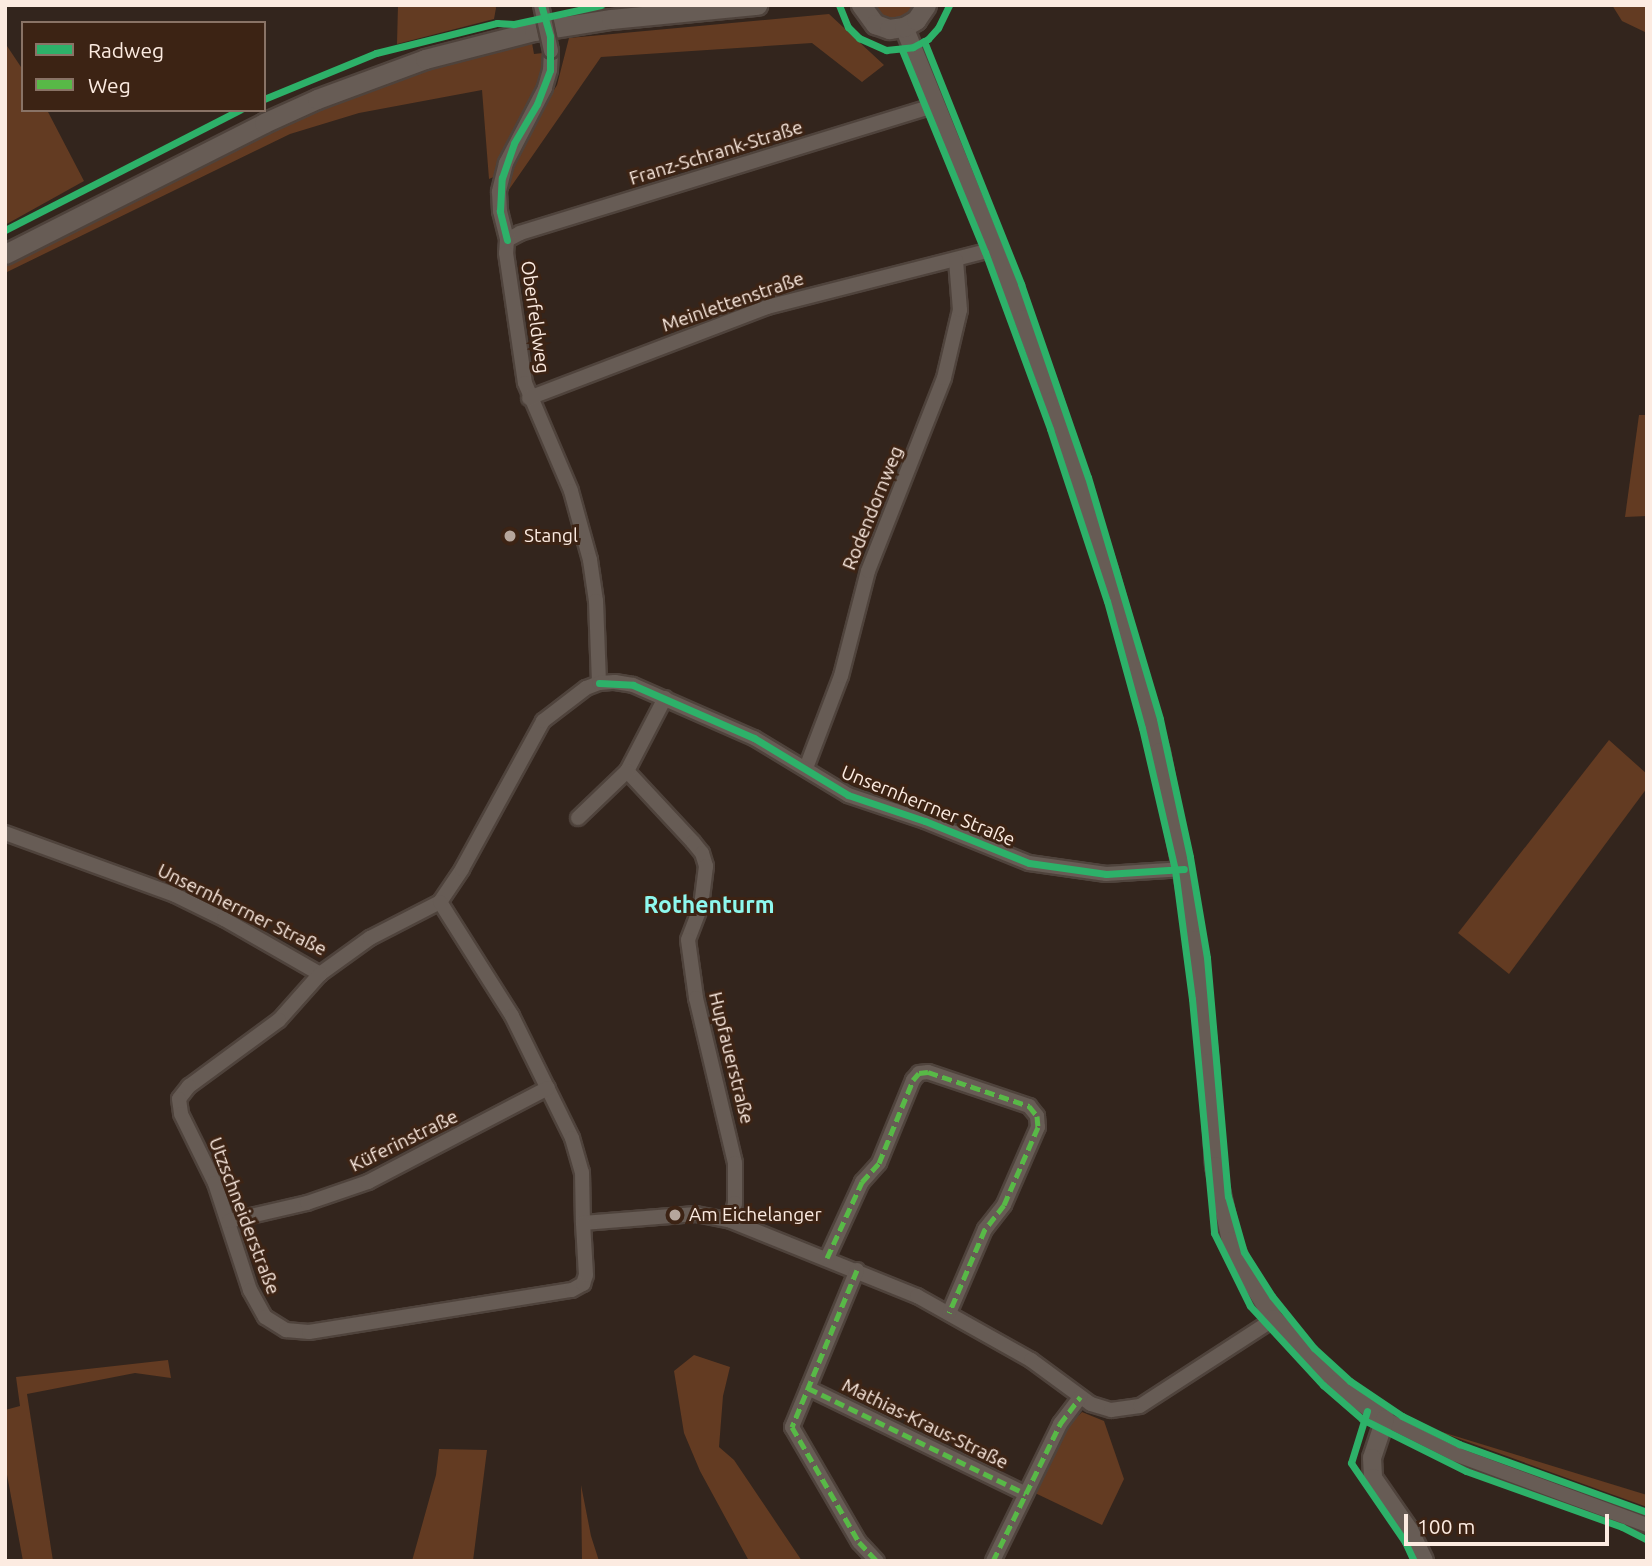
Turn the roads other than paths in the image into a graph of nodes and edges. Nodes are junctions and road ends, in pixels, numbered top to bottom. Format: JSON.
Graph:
{"nodes":[{"id":1,"x":541,"y":5,"type":"edge"},
{"id":2,"x":757,"y":5,"type":"edge"},
{"id":3,"x":861,"y":5,"type":"edge"},
{"id":4,"x":926,"y":5,"type":"edge"},
{"id":5,"x":904,"y":27,"type":"junction"},
{"id":6,"x":937,"y":104,"type":"junction"},
{"id":7,"x":507,"y":240,"type":"junction"},
{"id":8,"x":995,"y":249,"type":"junction"},
{"id":9,"x":5,"y":254,"type":"edge"},
{"id":10,"x":956,"y":260,"type":"junction"},
{"id":11,"x":529,"y":398,"type":"junction"},
{"id":12,"x":598,"y":683,"type":"junction"},
{"id":13,"x":664,"y":698,"type":"junction"},
{"id":14,"x":806,"y":768,"type":"junction"},
{"id":15,"x":626,"y":771,"type":"junction"},
{"id":16,"x":578,"y":818,"type":"dead end"},
{"id":17,"x":5,"y":833,"type":"edge"},
{"id":18,"x":1184,"y":869,"type":"junction"},
{"id":19,"x":440,"y":902,"type":"junction"},
{"id":20,"x":320,"y":974,"type":"junction"},
{"id":21,"x":548,"y":1088,"type":"junction"},
{"id":22,"x":229,"y":1221,"type":"junction"},
{"id":23,"x":731,"y":1221,"type":"junction"},
{"id":24,"x":583,"y":1223,"type":"junction"},
{"id":25,"x":827,"y":1258,"type":"junction"},
{"id":26,"x":857,"y":1270,"type":"junction"},
{"id":27,"x":949,"y":1313,"type":"junction"},
{"id":28,"x":1274,"y":1319,"type":"junction"},
{"id":29,"x":808,"y":1388,"type":"junction"},
{"id":30,"x":1080,"y":1397,"type":"junction"},
{"id":31,"x":1385,"y":1419,"type":"junction"},
{"id":32,"x":1026,"y":1494,"type":"junction"},
{"id":33,"x":1647,"y":1525,"type":"edge"},
{"id":34,"x":877,"y":1561,"type":"edge"},
{"id":35,"x":993,"y":1561,"type":"edge"},
{"id":36,"x":1424,"y":1561,"type":"edge"}],
"edges":[{"from":1,"to":7,"type":"street","name":"Oberfeldweg","bridge":true},
{"from":2,"to":9,"type":"main road"},
{"from":3,"to":5,"type":"main road"},
{"from":4,"to":5,"type":"main road"},
{"from":5,"to":6,"type":"street"},
{"from":6,"to":7,"type":"street","name":"Franz-Schrank-Straße"},
{"from":6,"to":8,"type":"street"},
{"from":7,"to":11,"type":"street","name":"Oberfeldweg"},
{"from":8,"to":10,"type":"street","name":"Meinlettenstraße"},
{"from":8,"to":18,"type":"street"},
{"from":10,"to":11,"type":"street","name":"Meinlettenstraße"},
{"from":10,"to":14,"type":"street","name":"Rodendornweg"},
{"from":11,"to":12,"type":"street","name":"Oberfeldweg"},
{"from":12,"to":13,"type":"street","name":"Unsernherrner Straße"},
{"from":12,"to":19,"type":"street","name":"Unsernherrner Straße"},
{"from":13,"to":14,"type":"street","name":"Unsernherrner Straße"},
{"from":13,"to":15,"type":"street"},
{"from":14,"to":18,"type":"street","name":"Unsernherrner Straße"},
{"from":15,"to":16,"type":"street"},
{"from":15,"to":23,"type":"street","name":"Hupfauerstraße"},
{"from":17,"to":20,"type":"street","name":"Unsernherrner Straße"},
{"from":18,"to":28,"type":"street"},
{"from":19,"to":20,"type":"street","name":"Unsernherrner Straße"},
{"from":19,"to":21,"type":"street"},
{"from":20,"to":22,"type":"street","name":"Utzschneiderstraße"},
{"from":21,"to":22,"type":"street","name":"Küferinstraße"},
{"from":21,"to":24,"type":"street"},
{"from":22,"to":24,"type":"street","name":"Utzschneiderstraße"},
{"from":23,"to":24,"type":"street"},
{"from":23,"to":25,"type":"street"},
{"from":25,"to":26,"type":"street"},
{"from":25,"to":27,"type":"street"},
{"from":26,"to":27,"type":"street"},
{"from":26,"to":29,"type":"street"},
{"from":27,"to":30,"type":"street"},
{"from":28,"to":30,"type":"street"},
{"from":28,"to":31,"type":"street"},
{"from":29,"to":32,"type":"street","name":"Mathias-Kraus-Straße"},
{"from":29,"to":34,"type":"street"},
{"from":30,"to":32,"type":"street"},
{"from":31,"to":33,"type":"street"},
{"from":31,"to":36,"type":"street"},
{"from":32,"to":35,"type":"street"}]}
